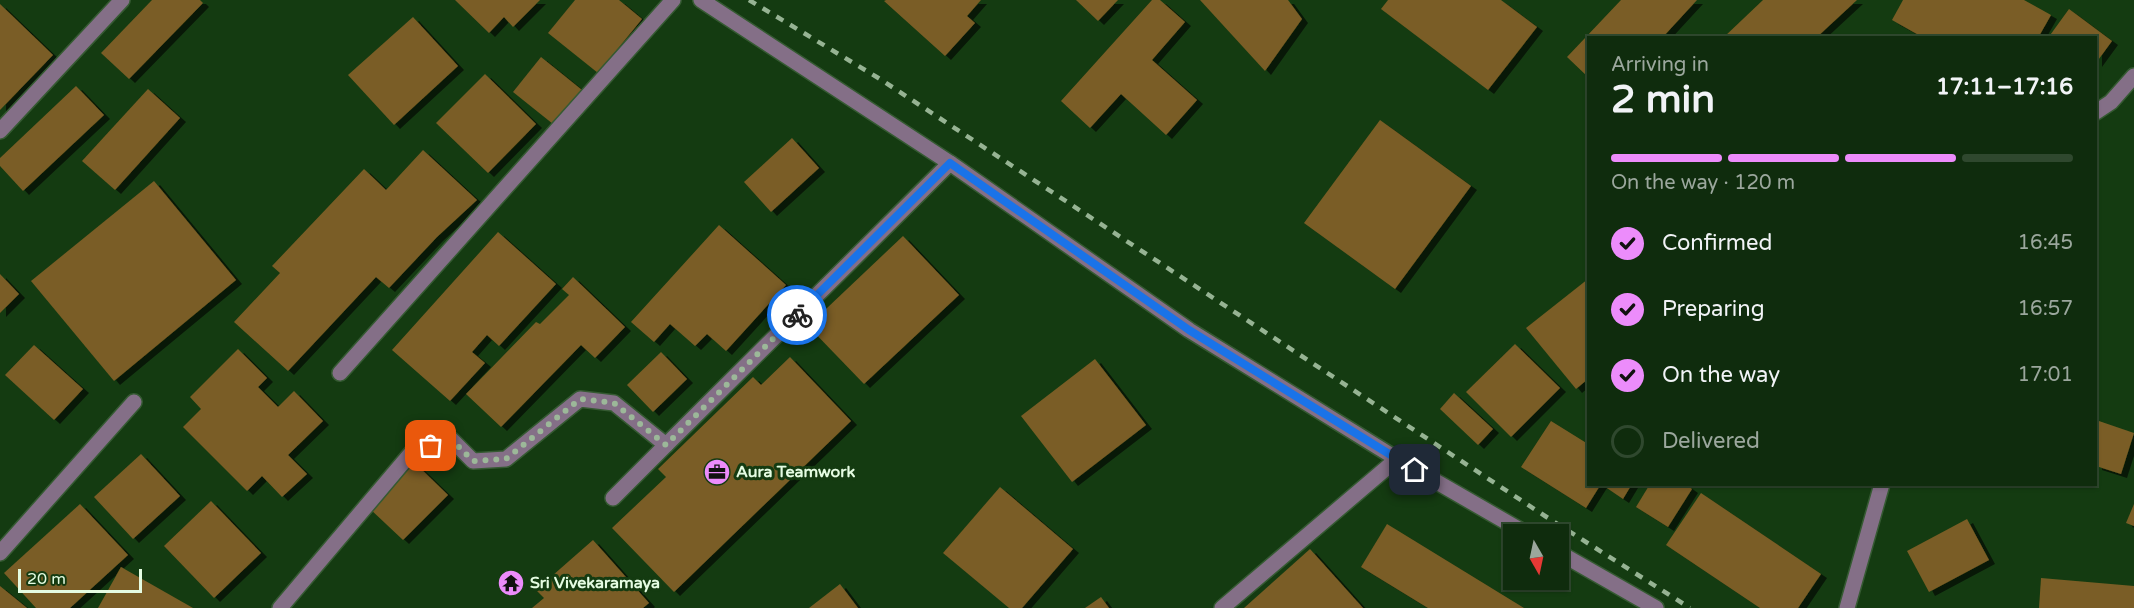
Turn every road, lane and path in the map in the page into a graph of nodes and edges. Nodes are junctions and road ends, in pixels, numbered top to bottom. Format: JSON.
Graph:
{"nodes":[{"id":1,"x":122,"y":0,"type":"edge"},
{"id":2,"x":673,"y":0,"type":"edge"},
{"id":3,"x":701,"y":0,"type":"edge"},
{"id":4,"x":2134,"y":76,"type":"edge"},
{"id":5,"x":2097,"y":111,"type":"edge"},
{"id":6,"x":0,"y":131,"type":"edge"},
{"id":7,"x":950,"y":163,"type":"junction"},
{"id":8,"x":340,"y":373,"type":"dead end"},
{"id":9,"x":134,"y":402,"type":"dead end"},
{"id":10,"x":666,"y":445,"type":"junction"},
{"id":11,"x":1397,"y":459,"type":"junction"},
{"id":12,"x":1881,"y":486,"type":"edge"},
{"id":13,"x":613,"y":498,"type":"dead end"},
{"id":14,"x":1510,"y":524,"type":"edge"},
{"id":15,"x":0,"y":553,"type":"edge"},
{"id":16,"x":1569,"y":558,"type":"edge"},
{"id":17,"x":280,"y":608,"type":"edge"},
{"id":18,"x":1222,"y":608,"type":"edge"},
{"id":19,"x":1656,"y":608,"type":"edge"},
{"id":20,"x":1847,"y":608,"type":"edge"}],
"edges":[{"from":1,"to":6,"type":"street"},
{"from":2,"to":8,"type":"street"},
{"from":3,"to":7,"type":"street"},
{"from":4,"to":5,"type":"street"},
{"from":7,"to":10,"type":"street"},
{"from":7,"to":11,"type":"street"},
{"from":9,"to":15,"type":"street"},
{"from":10,"to":13,"type":"street"},
{"from":10,"to":17,"type":"street"},
{"from":11,"to":14,"type":"street"},
{"from":11,"to":18,"type":"street"},
{"from":12,"to":20,"type":"street"},
{"from":16,"to":19,"type":"street"}]}
